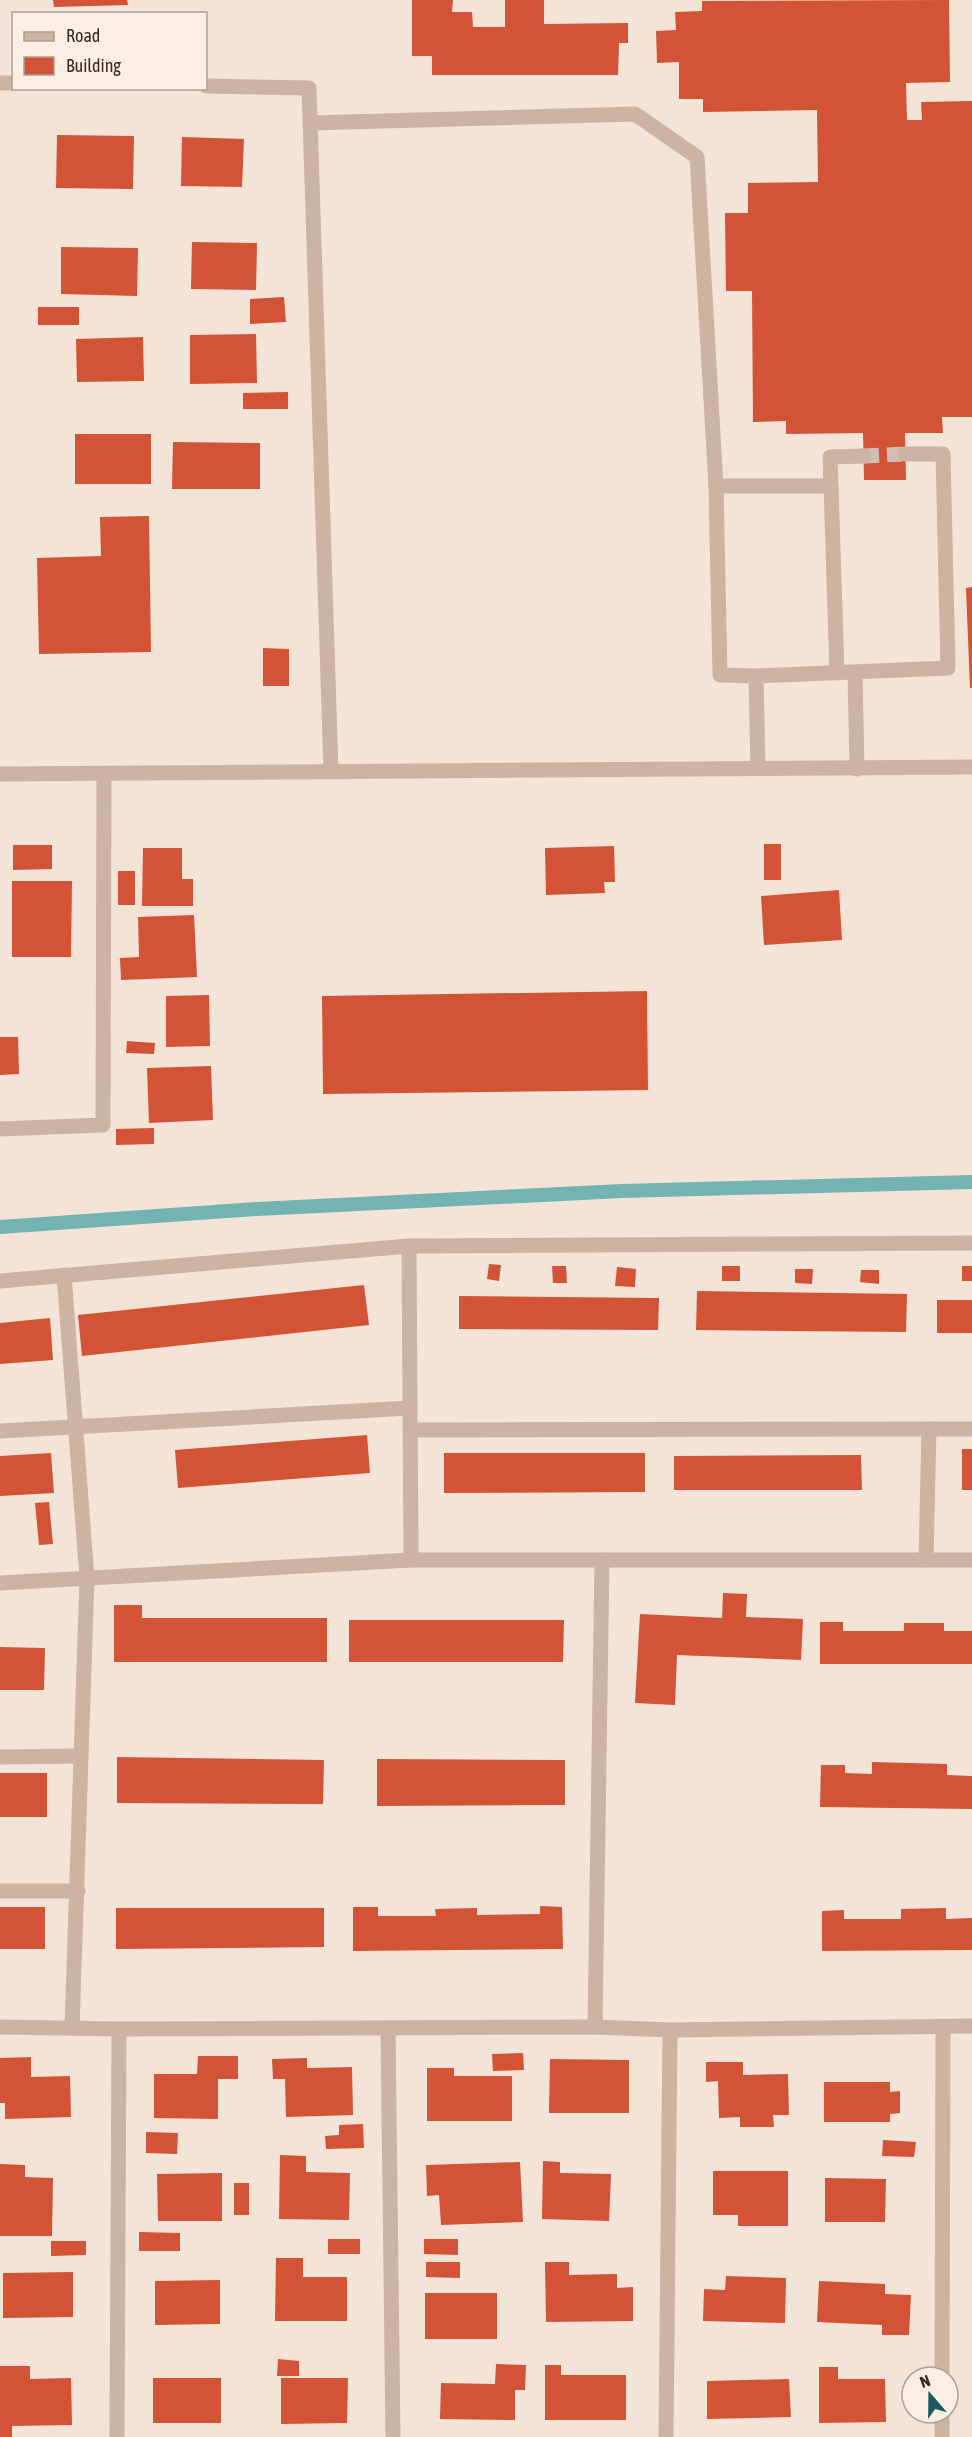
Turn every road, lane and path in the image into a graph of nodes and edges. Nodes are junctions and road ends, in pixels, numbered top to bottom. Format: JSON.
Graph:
{"nodes":[{"id":1,"x":207,"y":86,"type":"edge"},
{"id":2,"x":310,"y":123,"type":"junction"},
{"id":3,"x":905,"y":454,"type":"tunnel mouth"},
{"id":4,"x":864,"y":456,"type":"tunnel mouth"},
{"id":5,"x":716,"y":486,"type":"junction"},
{"id":6,"x":831,"y":486,"type":"junction"},
{"id":7,"x":837,"y":673,"type":"junction"},
{"id":8,"x":855,"y":673,"type":"junction"},
{"id":9,"x":756,"y":675,"type":"junction"},
{"id":10,"x":972,"y":767,"type":"edge"},
{"id":11,"x":758,"y":768,"type":"junction"},
{"id":12,"x":857,"y":769,"type":"junction"},
{"id":13,"x":331,"y":771,"type":"junction"},
{"id":14,"x":0,"y":774,"type":"edge"},
{"id":15,"x":104,"y":774,"type":"junction"},
{"id":16,"x":0,"y":1129,"type":"edge"},
{"id":17,"x":972,"y":1243,"type":"edge"},
{"id":18,"x":410,"y":1245,"type":"junction"},
{"id":19,"x":64,"y":1275,"type":"junction"},
{"id":20,"x":0,"y":1281,"type":"edge"},
{"id":21,"x":410,"y":1408,"type":"junction"},
{"id":22,"x":77,"y":1425,"type":"junction"},
{"id":23,"x":929,"y":1429,"type":"junction"},
{"id":24,"x":972,"y":1429,"type":"edge"},
{"id":25,"x":0,"y":1431,"type":"edge"},
{"id":26,"x":410,"y":1431,"type":"junction"},
{"id":27,"x":411,"y":1560,"type":"junction"},
{"id":28,"x":602,"y":1560,"type":"junction"},
{"id":29,"x":926,"y":1560,"type":"junction"},
{"id":30,"x":972,"y":1560,"type":"edge"},
{"id":31,"x":87,"y":1578,"type":"junction"},
{"id":32,"x":0,"y":1583,"type":"edge"},
{"id":33,"x":81,"y":1756,"type":"junction"},
{"id":34,"x":0,"y":1757,"type":"edge"},
{"id":35,"x":0,"y":1891,"type":"edge"},
{"id":36,"x":78,"y":1891,"type":"junction"},
{"id":37,"x":972,"y":2026,"type":"edge"},
{"id":38,"x":0,"y":2027,"type":"edge"},
{"id":39,"x":595,"y":2027,"type":"junction"},
{"id":40,"x":943,"y":2027,"type":"junction"},
{"id":41,"x":72,"y":2028,"type":"junction"},
{"id":42,"x":119,"y":2028,"type":"junction"},
{"id":43,"x":388,"y":2028,"type":"junction"},
{"id":44,"x":670,"y":2030,"type":"junction"},
{"id":45,"x":942,"y":2365,"type":"edge"},
{"id":46,"x":117,"y":2437,"type":"edge"},
{"id":47,"x":393,"y":2437,"type":"edge"},
{"id":48,"x":666,"y":2437,"type":"edge"}],
"edges":[{"from":1,"to":2,"type":"street"},
{"from":2,"to":5,"type":"street"},
{"from":2,"to":13,"type":"street"},
{"from":3,"to":8,"type":"street"},
{"from":4,"to":6,"type":"street"},
{"from":5,"to":6,"type":"street"},
{"from":5,"to":9,"type":"street"},
{"from":6,"to":7,"type":"street"},
{"from":7,"to":8,"type":"street"},
{"from":7,"to":9,"type":"street"},
{"from":8,"to":12,"type":"street"},
{"from":9,"to":11,"type":"street"},
{"from":10,"to":12,"type":"street"},
{"from":11,"to":12,"type":"street"},
{"from":11,"to":13,"type":"street"},
{"from":13,"to":15,"type":"street"},
{"from":14,"to":15,"type":"street"},
{"from":15,"to":16,"type":"street"},
{"from":17,"to":18,"type":"street"},
{"from":18,"to":19,"type":"street"},
{"from":18,"to":21,"type":"street"},
{"from":19,"to":20,"type":"street"},
{"from":19,"to":22,"type":"street"},
{"from":21,"to":22,"type":"street"},
{"from":21,"to":26,"type":"street"},
{"from":22,"to":25,"type":"street"},
{"from":22,"to":31,"type":"street"},
{"from":23,"to":24,"type":"street"},
{"from":23,"to":26,"type":"street"},
{"from":23,"to":29,"type":"street"},
{"from":26,"to":27,"type":"street"},
{"from":27,"to":28,"type":"street"},
{"from":27,"to":31,"type":"street"},
{"from":28,"to":29,"type":"street"},
{"from":28,"to":39,"type":"street"},
{"from":29,"to":30,"type":"street"},
{"from":31,"to":32,"type":"street"},
{"from":31,"to":33,"type":"street"},
{"from":33,"to":34,"type":"street"},
{"from":33,"to":36,"type":"street"},
{"from":35,"to":36,"type":"street"},
{"from":36,"to":41,"type":"street"},
{"from":37,"to":40,"type":"street"},
{"from":38,"to":41,"type":"street"},
{"from":39,"to":43,"type":"street"},
{"from":39,"to":44,"type":"street"},
{"from":40,"to":44,"type":"street"},
{"from":40,"to":45,"type":"street"},
{"from":41,"to":42,"type":"street"},
{"from":42,"to":43,"type":"street"},
{"from":42,"to":46,"type":"street"},
{"from":43,"to":47,"type":"street"},
{"from":44,"to":48,"type":"street"}]}
